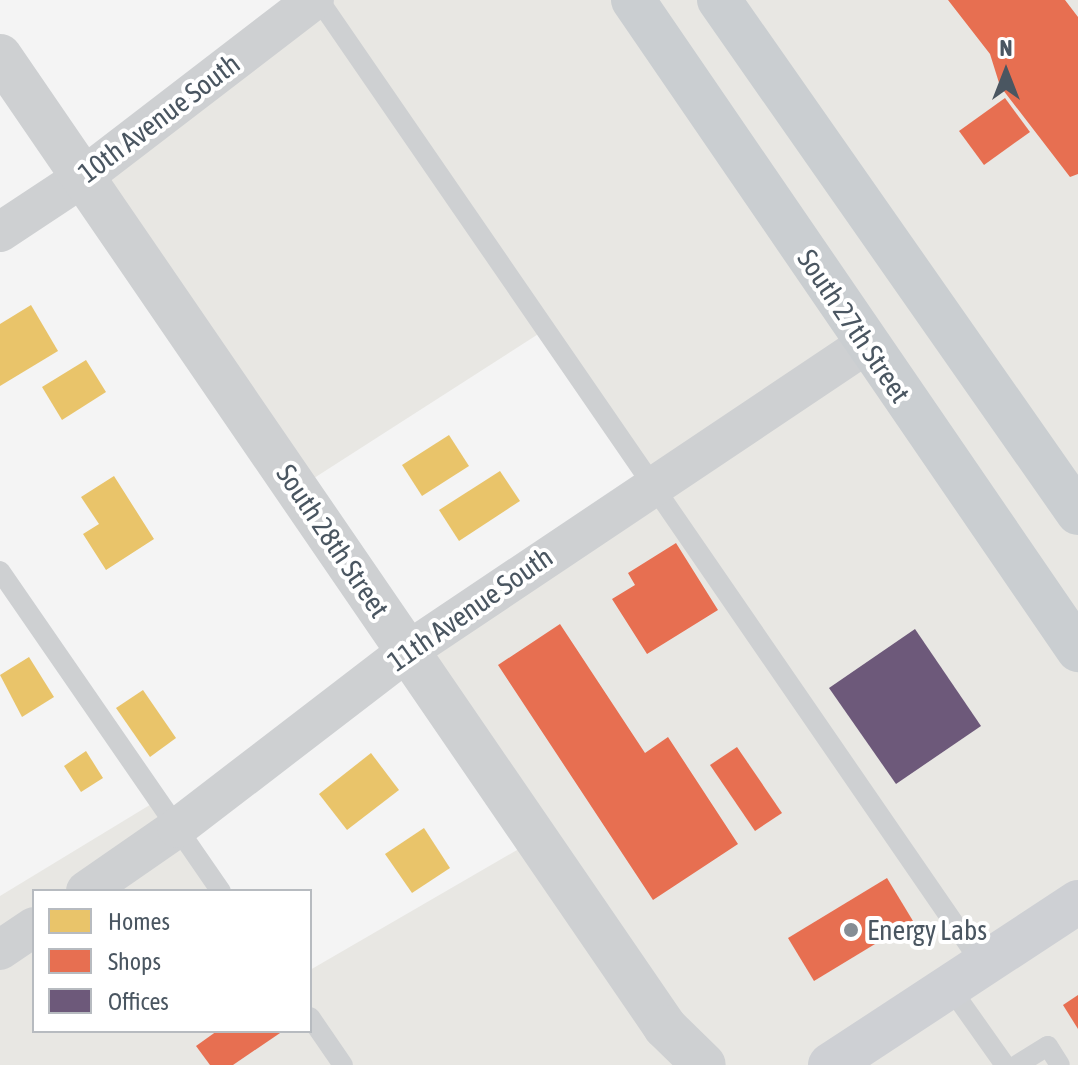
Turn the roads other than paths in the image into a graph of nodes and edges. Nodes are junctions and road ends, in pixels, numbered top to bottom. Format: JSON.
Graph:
{"nodes":[{"id":1,"x":317,"y":0,"type":"edge"},
{"id":2,"x":633,"y":0,"type":"edge"},
{"id":3,"x":719,"y":0,"type":"edge"},
{"id":4,"x":0,"y":56,"type":"edge"},
{"id":5,"x":83,"y":177,"type":"junction"},
{"id":6,"x":0,"y":232,"type":"edge"},
{"id":7,"x":865,"y":345,"type":"junction"},
{"id":8,"x":649,"y":485,"type":"junction"},
{"id":9,"x":1078,"y":513,"type":"edge"},
{"id":10,"x":0,"y":571,"type":"edge"},
{"id":11,"x":1078,"y":650,"type":"edge"},
{"id":12,"x":408,"y":651,"type":"junction"},
{"id":13,"x":177,"y":828,"type":"junction"},
{"id":14,"x":89,"y":889,"type":"edge"},
{"id":15,"x":220,"y":889,"type":"edge"},
{"id":16,"x":1078,"y":902,"type":"edge"},
{"id":17,"x":32,"y":928,"type":"edge"},
{"id":18,"x":0,"y":950,"type":"edge"},
{"id":19,"x":966,"y":975,"type":"junction"},
{"id":20,"x":312,"y":1020,"type":"edge"},
{"id":21,"x":672,"y":1046,"type":"edge"},
{"id":22,"x":343,"y":1065,"type":"edge"},
{"id":23,"x":704,"y":1065,"type":"edge"},
{"id":24,"x":830,"y":1065,"type":"edge"},
{"id":25,"x":1005,"y":1065,"type":"edge"},
{"id":26,"x":1017,"y":1065,"type":"edge"},
{"id":27,"x":1060,"y":1065,"type":"edge"}],
"edges":[{"from":1,"to":5,"type":"street","name":"10th Avenue South"},
{"from":1,"to":8,"type":"lane"},
{"from":2,"to":7,"type":"main road","name":"South 27th Street"},
{"from":3,"to":9,"type":"main road"},
{"from":4,"to":5,"type":"street","name":"South 28th Street"},
{"from":5,"to":6,"type":"street","name":"10th Avenue South"},
{"from":5,"to":12,"type":"street","name":"South 28th Street"},
{"from":7,"to":8,"type":"street","name":"11th Avenue South"},
{"from":7,"to":11,"type":"main road","name":"South 27th Street"},
{"from":8,"to":12,"type":"street","name":"11th Avenue South"},
{"from":8,"to":19,"type":"lane"},
{"from":10,"to":13,"type":"lane"},
{"from":12,"to":13,"type":"street","name":"11th Avenue South"},
{"from":12,"to":21,"type":"street","name":"South 28th Street"},
{"from":13,"to":14,"type":"street","name":"11th Avenue South"},
{"from":13,"to":15,"type":"lane"},
{"from":16,"to":19,"type":"main road"},
{"from":17,"to":18,"type":"street"},
{"from":19,"to":24,"type":"main road"},
{"from":19,"to":25,"type":"lane"},
{"from":20,"to":22,"type":"lane"},
{"from":21,"to":23,"type":"street","name":"South 28th Street"},
{"from":26,"to":27,"type":"lane"}]}
